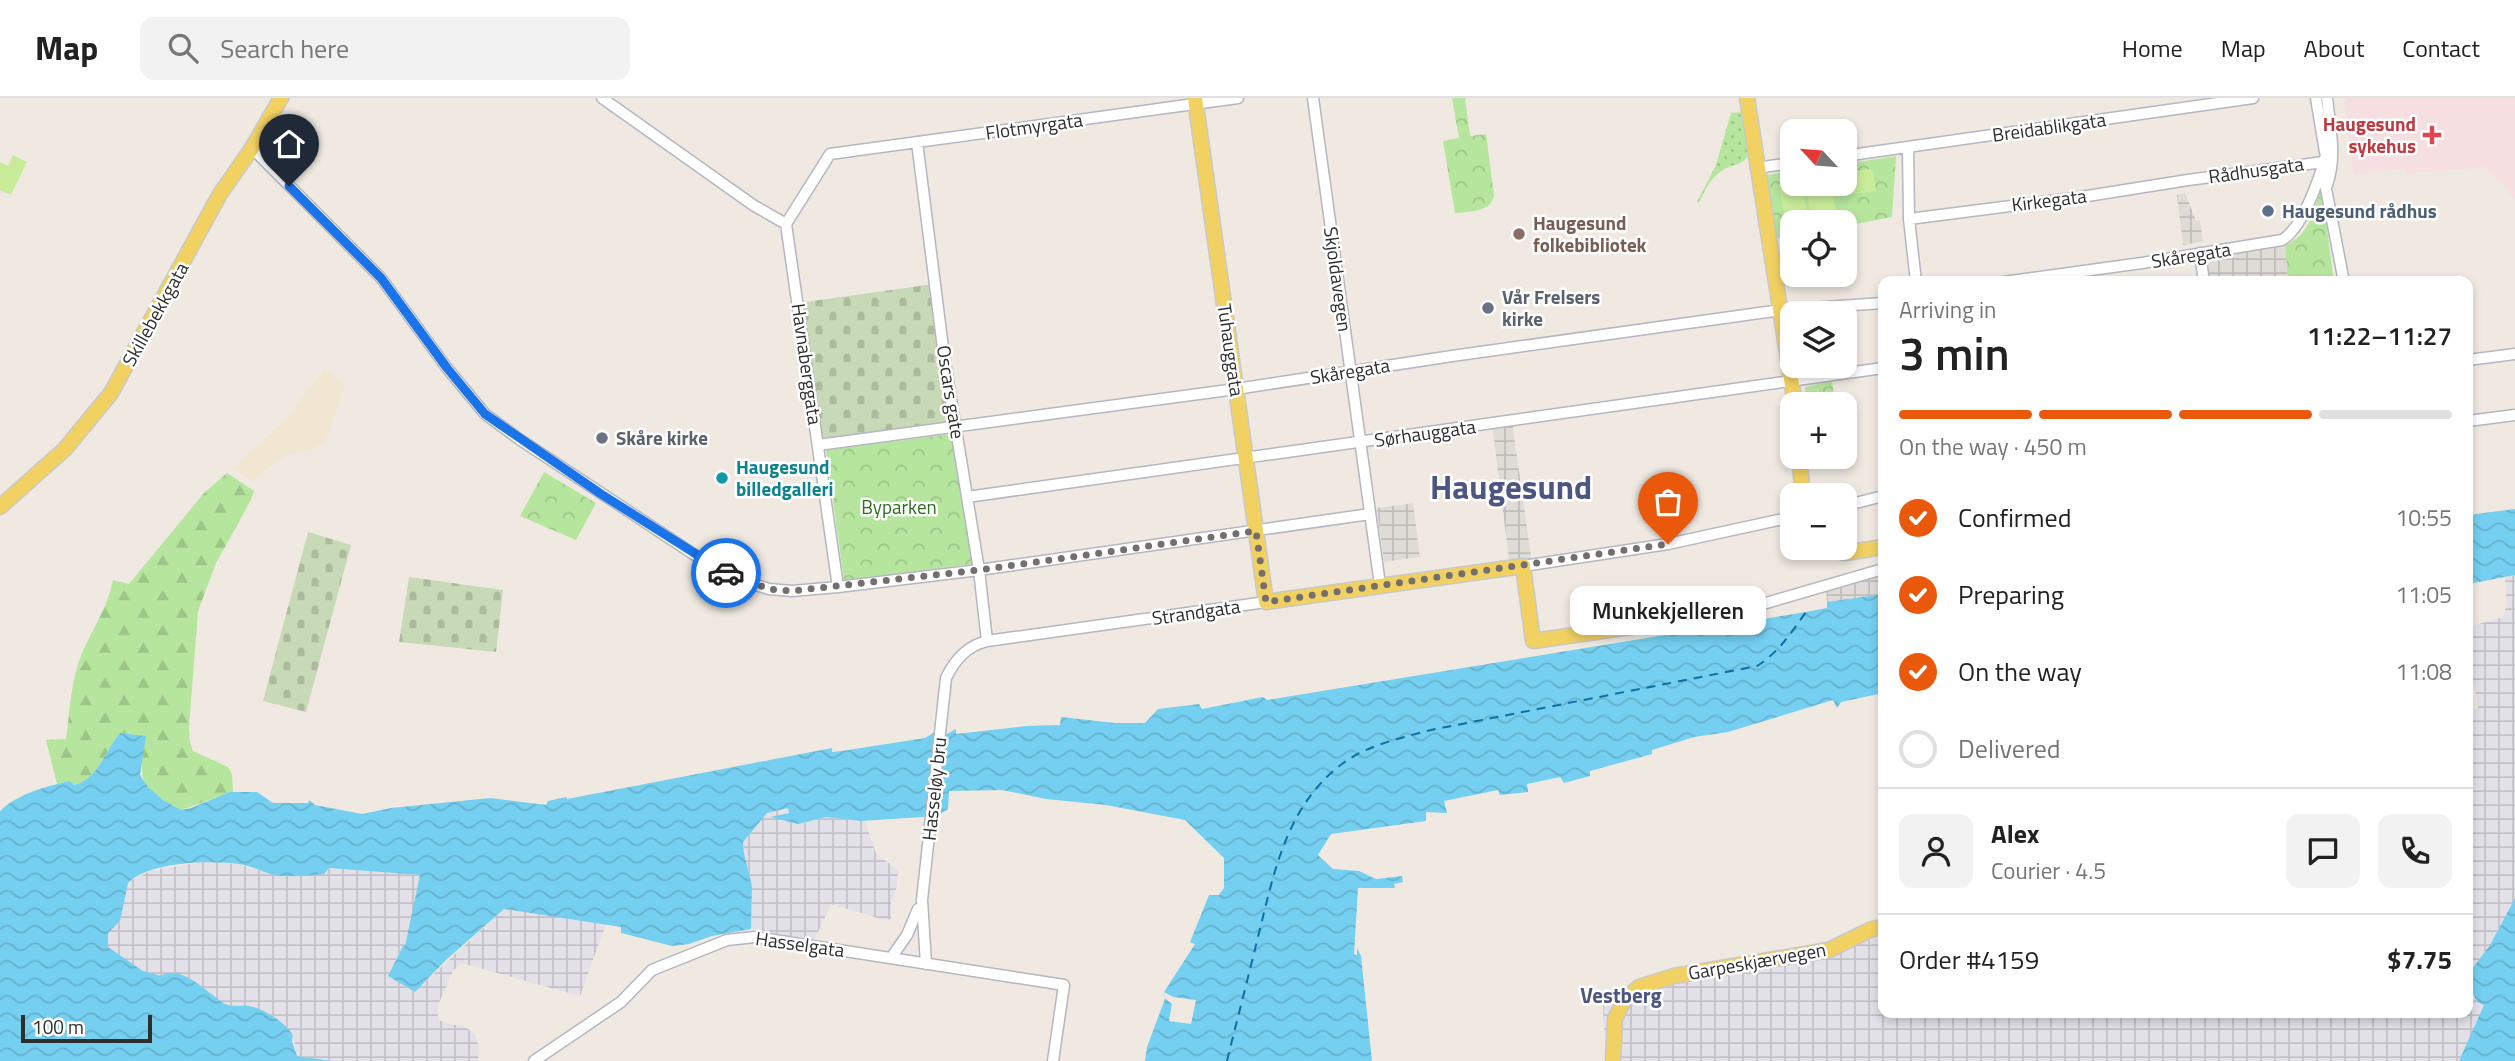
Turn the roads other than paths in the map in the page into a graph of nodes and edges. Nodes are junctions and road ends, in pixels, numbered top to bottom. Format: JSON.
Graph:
{"nodes":[{"id":1,"x":281,"y":98,"type":"edge"},
{"id":2,"x":602,"y":98,"type":"edge"},
{"id":3,"x":1238,"y":98,"type":"edge"},
{"id":4,"x":1313,"y":98,"type":"edge"},
{"id":5,"x":1747,"y":98,"type":"edge"},
{"id":6,"x":2253,"y":98,"type":"edge"},
{"id":7,"x":2316,"y":98,"type":"edge"},
{"id":8,"x":2327,"y":98,"type":"edge"},
{"id":9,"x":1196,"y":101,"type":"edge"},
{"id":10,"x":2330,"y":134,"type":"junction"},
{"id":11,"x":917,"y":142,"type":"junction"},
{"id":12,"x":1908,"y":147,"type":"junction"},
{"id":13,"x":252,"y":148,"type":"junction"},
{"id":14,"x":1857,"y":154,"type":"edge"},
{"id":15,"x":2323,"y":161,"type":"junction"},
{"id":16,"x":1780,"y":165,"type":"edge"},
{"id":17,"x":1756,"y":168,"type":"junction"},
{"id":18,"x":2188,"y":180,"type":"joint"},
{"id":19,"x":2327,"y":185,"type":"junction"},
{"id":20,"x":1909,"y":219,"type":"junction"},
{"id":21,"x":786,"y":224,"type":"junction"},
{"id":22,"x":2200,"y":253,"type":"junction"},
{"id":23,"x":1915,"y":276,"type":"edge"},
{"id":24,"x":2044,"y":276,"type":"edge"},
{"id":25,"x":2203,"y":276,"type":"edge"},
{"id":26,"x":2343,"y":276,"type":"edge"},
{"id":27,"x":1878,"y":303,"type":"edge"},
{"id":28,"x":1780,"y":304,"type":"edge"},
{"id":29,"x":1857,"y":305,"type":"edge"},
{"id":30,"x":1780,"y":310,"type":"edge"},
{"id":31,"x":2515,"y":354,"type":"edge"},
{"id":32,"x":2473,"y":359,"type":"edge"},
{"id":33,"x":1878,"y":369,"type":"edge"},
{"id":34,"x":1351,"y":371,"type":"junction"},
{"id":35,"x":1792,"y":378,"type":"edge"},
{"id":36,"x":1793,"y":382,"type":"junction"},
{"id":37,"x":1236,"y":389,"type":"junction"},
{"id":38,"x":1794,"y":392,"type":"edge"},
{"id":39,"x":2515,"y":415,"type":"edge"},
{"id":40,"x":2473,"y":420,"type":"edge"},
{"id":41,"x":956,"y":428,"type":"junction"},
{"id":42,"x":1360,"y":442,"type":"junction"},
{"id":43,"x":818,"y":445,"type":"junction"},
{"id":44,"x":1246,"y":459,"type":"junction"},
{"id":45,"x":967,"y":497,"type":"junction"},
{"id":46,"x":1878,"y":497,"type":"edge"},
{"id":47,"x":1857,"y":503,"type":"edge"},
{"id":48,"x":0,"y":508,"type":"edge"},
{"id":49,"x":1370,"y":514,"type":"junction"},
{"id":50,"x":1780,"y":520,"type":"edge"},
{"id":51,"x":1256,"y":531,"type":"junction"},
{"id":52,"x":1878,"y":548,"type":"edge"},
{"id":53,"x":1857,"y":551,"type":"edge"},
{"id":54,"x":1522,"y":566,"type":"junction"},
{"id":55,"x":979,"y":570,"type":"junction"},
{"id":56,"x":1878,"y":570,"type":"edge"},
{"id":57,"x":1380,"y":585,"type":"junction"},
{"id":58,"x":838,"y":587,"type":"junction"},
{"id":59,"x":1266,"y":602,"type":"junction"},
{"id":60,"x":1679,"y":620,"type":"joint"},
{"id":61,"x":987,"y":641,"type":"junction"},
{"id":62,"x":946,"y":678,"type":"joint"},
{"id":63,"x":922,"y":900,"type":"junction"},
{"id":64,"x":1878,"y":928,"type":"edge"},
{"id":65,"x":891,"y":958,"type":"junction"},
{"id":66,"x":926,"y":964,"type":"junction"},
{"id":67,"x":534,"y":1061,"type":"edge"},
{"id":68,"x":1053,"y":1061,"type":"edge"},
{"id":69,"x":1613,"y":1061,"type":"edge"}],
"edges":[{"from":1,"to":13,"type":"main road","name":"Skillebekkgata"},
{"from":2,"to":21,"type":"street"},
{"from":3,"to":9,"type":"street","name":"Flotmyrgata"},
{"from":4,"to":34,"type":"street","name":"Skjoldavegen"},
{"from":5,"to":17,"type":"main road"},
{"from":6,"to":12,"type":"street","name":"Breidablikgata"},
{"from":7,"to":15,"type":"street"},
{"from":8,"to":10,"type":"street"},
{"from":9,"to":11,"type":"street","name":"Flotmyrgata"},
{"from":9,"to":37,"type":"main road","name":"Tuhauggata"},
{"from":10,"to":15,"type":"street"},
{"from":10,"to":19,"type":"street"},
{"from":11,"to":21,"type":"street","name":"Flotmyrgata"},
{"from":11,"to":41,"type":"street","name":"Oscars gate"},
{"from":12,"to":14,"type":"street","name":"Breidablikgata"},
{"from":12,"to":20,"type":"street"},
{"from":13,"to":48,"type":"main road","name":"Skillebekkgata"},
{"from":13,"to":58,"type":"street"},
{"from":15,"to":18,"type":"street","name":"Rådhusgata"},
{"from":15,"to":19,"type":"street"},
{"from":15,"to":22,"type":"street","name":"Skåregata"},
{"from":16,"to":17,"type":"street"},
{"from":17,"to":28,"type":"main road"},
{"from":18,"to":20,"type":"street","name":"Kirkegata"},
{"from":19,"to":26,"type":"street"},
{"from":20,"to":23,"type":"street"},
{"from":21,"to":43,"type":"street","name":"Havnaberggata"},
{"from":22,"to":24,"type":"street","name":"Skåregata"},
{"from":22,"to":25,"type":"street"},
{"from":27,"to":29,"type":"street","name":"Skåregata"},
{"from":30,"to":34,"type":"street","name":"Skåregata"},
{"from":31,"to":32,"type":"street"},
{"from":33,"to":36,"type":"street","name":"Sørhauggata"},
{"from":34,"to":37,"type":"street","name":"Skåregata"},
{"from":34,"to":42,"type":"street","name":"Skjoldavegen"},
{"from":35,"to":36,"type":"main road"},
{"from":36,"to":38,"type":"main road"},
{"from":36,"to":42,"type":"street","name":"Sørhauggata"},
{"from":37,"to":41,"type":"street","name":"Skåregata"},
{"from":37,"to":44,"type":"main road","name":"Tuhauggata"},
{"from":39,"to":40,"type":"street"},
{"from":41,"to":43,"type":"street","name":"Skåregata"},
{"from":41,"to":45,"type":"street","name":"Oscars gate"},
{"from":42,"to":44,"type":"street","name":"Sørhauggata"},
{"from":42,"to":49,"type":"street","name":"Skjoldavegen"},
{"from":43,"to":58,"type":"street","name":"Havnaberggata"},
{"from":44,"to":45,"type":"street","name":"Sørhauggata"},
{"from":44,"to":51,"type":"main road","name":"Tuhauggata"},
{"from":45,"to":55,"type":"street","name":"Oscars gate"},
{"from":46,"to":47,"type":"street"},
{"from":49,"to":51,"type":"street"},
{"from":49,"to":57,"type":"street","name":"Skjoldavegen"},
{"from":50,"to":54,"type":"street","name":"Strandgata"},
{"from":51,"to":55,"type":"street"},
{"from":51,"to":59,"type":"main road","name":"Tuhauggata"},
{"from":52,"to":53,"type":"main road"},
{"from":54,"to":57,"type":"main road","name":"Strandgata"},
{"from":54,"to":60,"type":"main road"},
{"from":55,"to":58,"type":"street"},
{"from":55,"to":61,"type":"street","name":"Oscars gate"},
{"from":56,"to":60,"type":"street"},
{"from":57,"to":59,"type":"main road","name":"Strandgata"},
{"from":59,"to":61,"type":"street","name":"Strandgata"},
{"from":61,"to":62,"type":"street","name":"Strandgata"},
{"from":62,"to":63,"type":"street","name":"Hasseløy bru"},
{"from":63,"to":65,"type":"street"},
{"from":63,"to":66,"type":"street"},
{"from":64,"to":69,"type":"main road","name":"Garpeskjærvegen"},
{"from":65,"to":66,"type":"street","name":"Hasselgata"},
{"from":65,"to":67,"type":"street","name":"Hasselgata"},
{"from":66,"to":68,"type":"street","name":"Hasselgata"}]}
